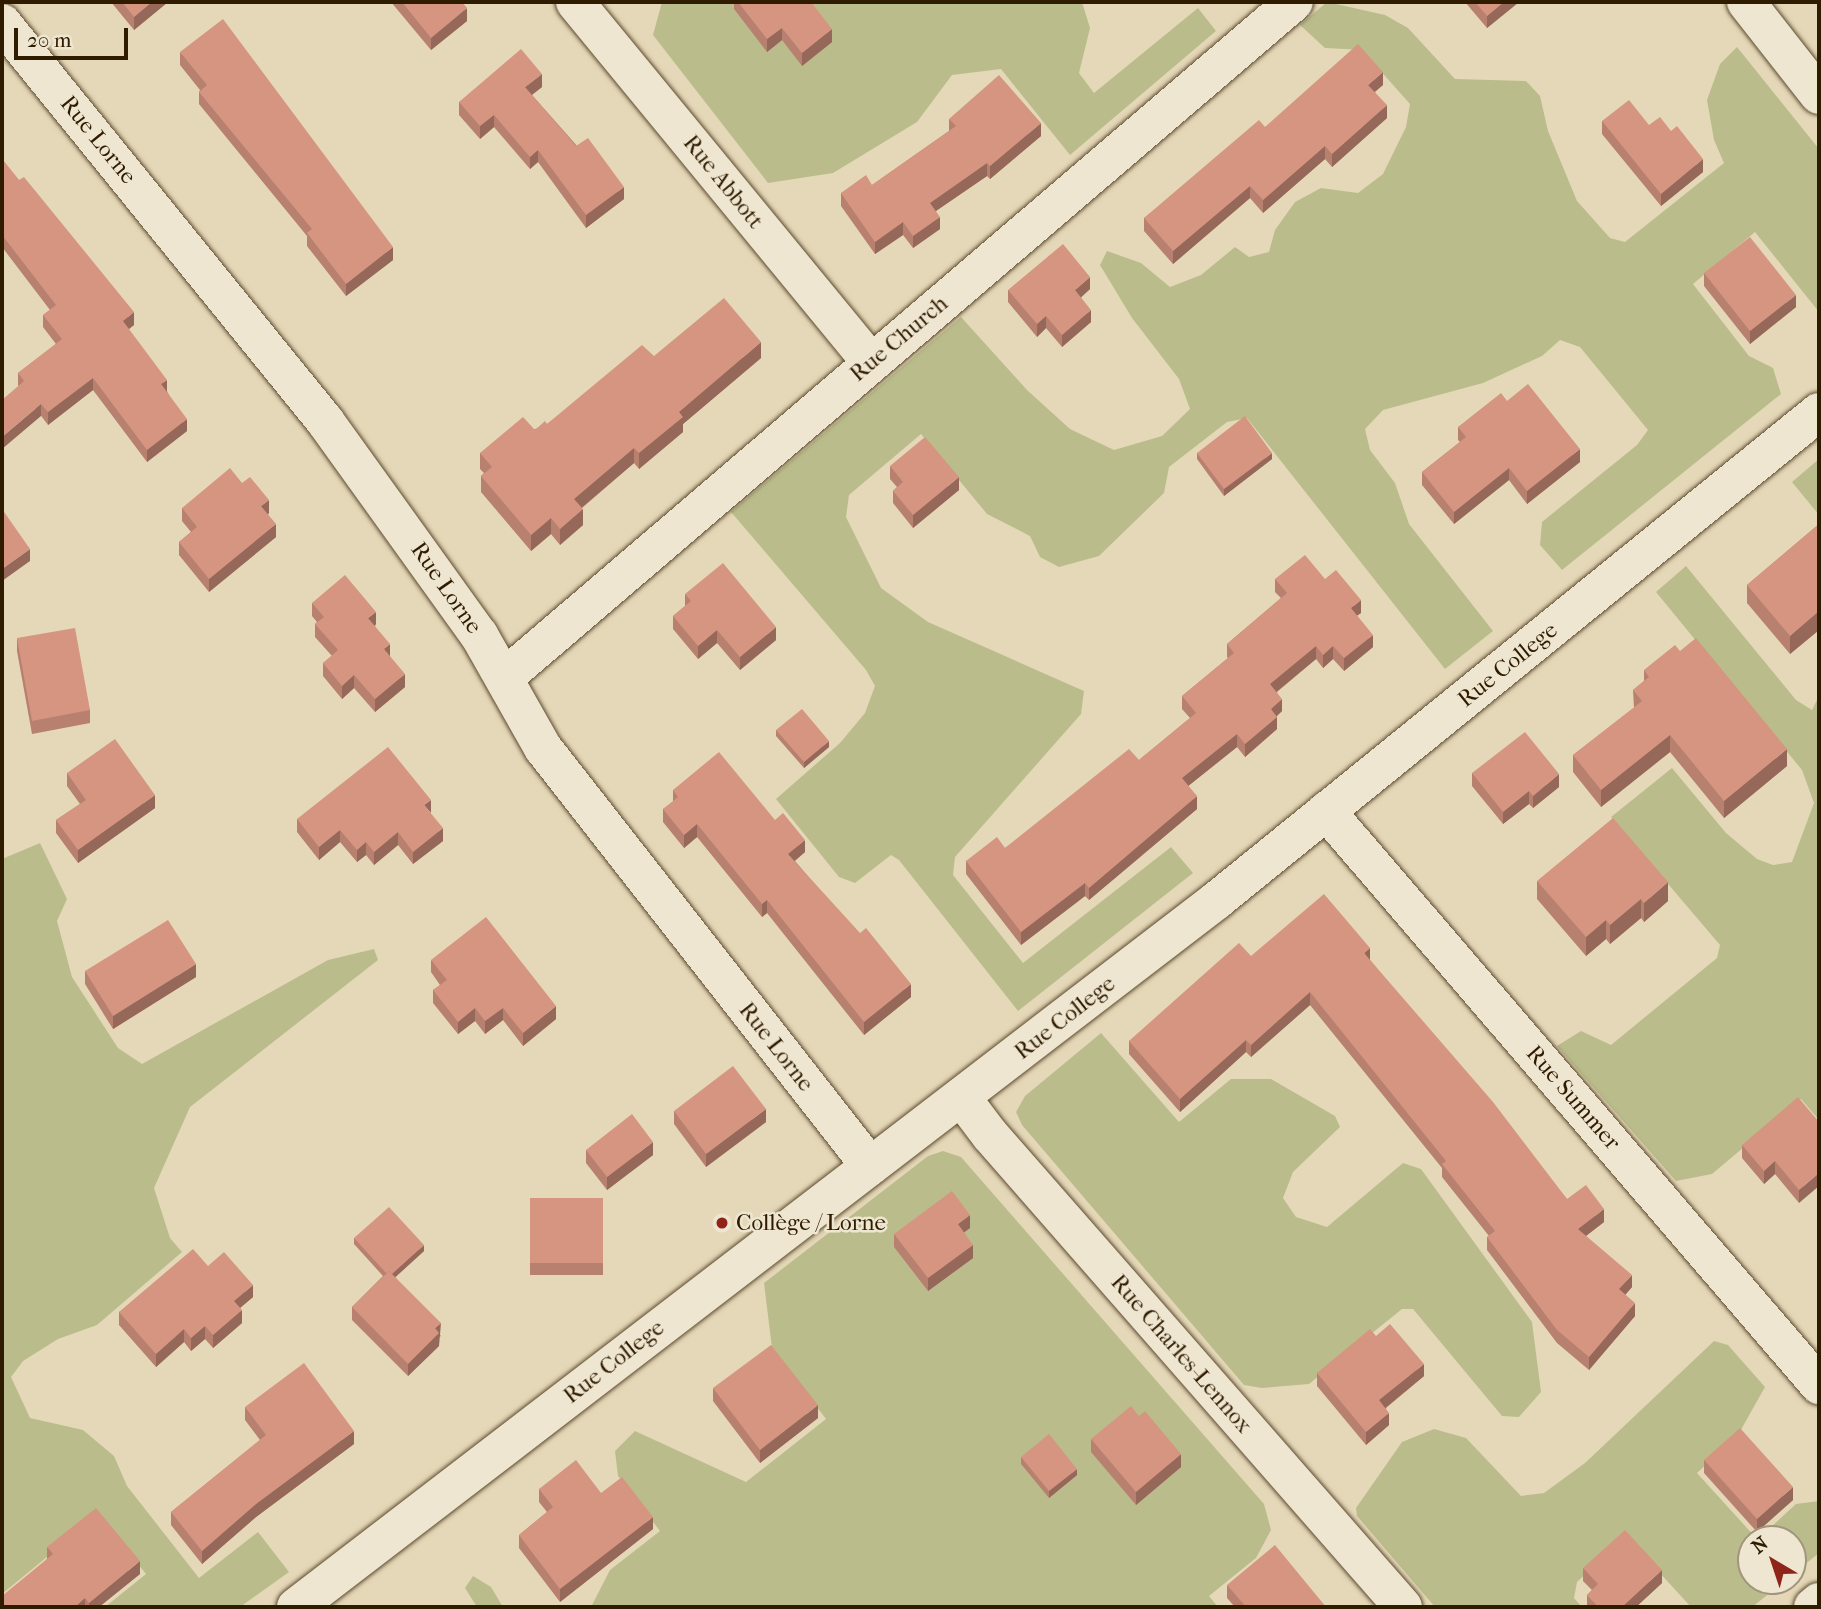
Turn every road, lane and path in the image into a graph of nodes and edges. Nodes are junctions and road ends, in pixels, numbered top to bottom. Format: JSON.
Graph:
{"nodes":[{"id":1,"x":575,"y":2,"type":"edge"},
{"id":2,"x":1294,"y":2,"type":"edge"},
{"id":3,"x":1746,"y":2,"type":"edge"},
{"id":4,"x":2,"y":23,"type":"edge"},
{"id":5,"x":1819,"y":95,"type":"edge"},
{"id":6,"x":872,"y":362,"type":"junction"},
{"id":7,"x":1819,"y":412,"type":"edge"},
{"id":8,"x":505,"y":677,"type":"junction"},
{"id":9,"x":1326,"y":811,"type":"junction"},
{"id":10,"x":962,"y":1098,"type":"junction"},
{"id":11,"x":870,"y":1167,"type":"junction"},
{"id":12,"x":1819,"y":1385,"type":"edge"},
{"id":13,"x":1819,"y":1602,"type":"edge"},
{"id":14,"x":296,"y":1607,"type":"edge"},
{"id":15,"x":1404,"y":1607,"type":"edge"},
{"id":16,"x":1813,"y":1607,"type":"edge"}],
"edges":[{"from":1,"to":6,"type":"street","name":"Rue Abbott"},
{"from":2,"to":6,"type":"street","name":"Rue Church"},
{"from":3,"to":5,"type":"street"},
{"from":4,"to":8,"type":"street","name":"Rue Lorne"},
{"from":6,"to":8,"type":"street","name":"Rue Church"},
{"from":7,"to":9,"type":"street","name":"Rue College"},
{"from":8,"to":11,"type":"street","name":"Rue Lorne"},
{"from":9,"to":10,"type":"street","name":"Rue College"},
{"from":9,"to":12,"type":"street","name":"Rue Summer"},
{"from":10,"to":11,"type":"street","name":"Rue College"},
{"from":10,"to":15,"type":"street","name":"Rue Charles-Lennox"},
{"from":11,"to":14,"type":"street","name":"Rue College"},
{"from":13,"to":16,"type":"street"}]}
